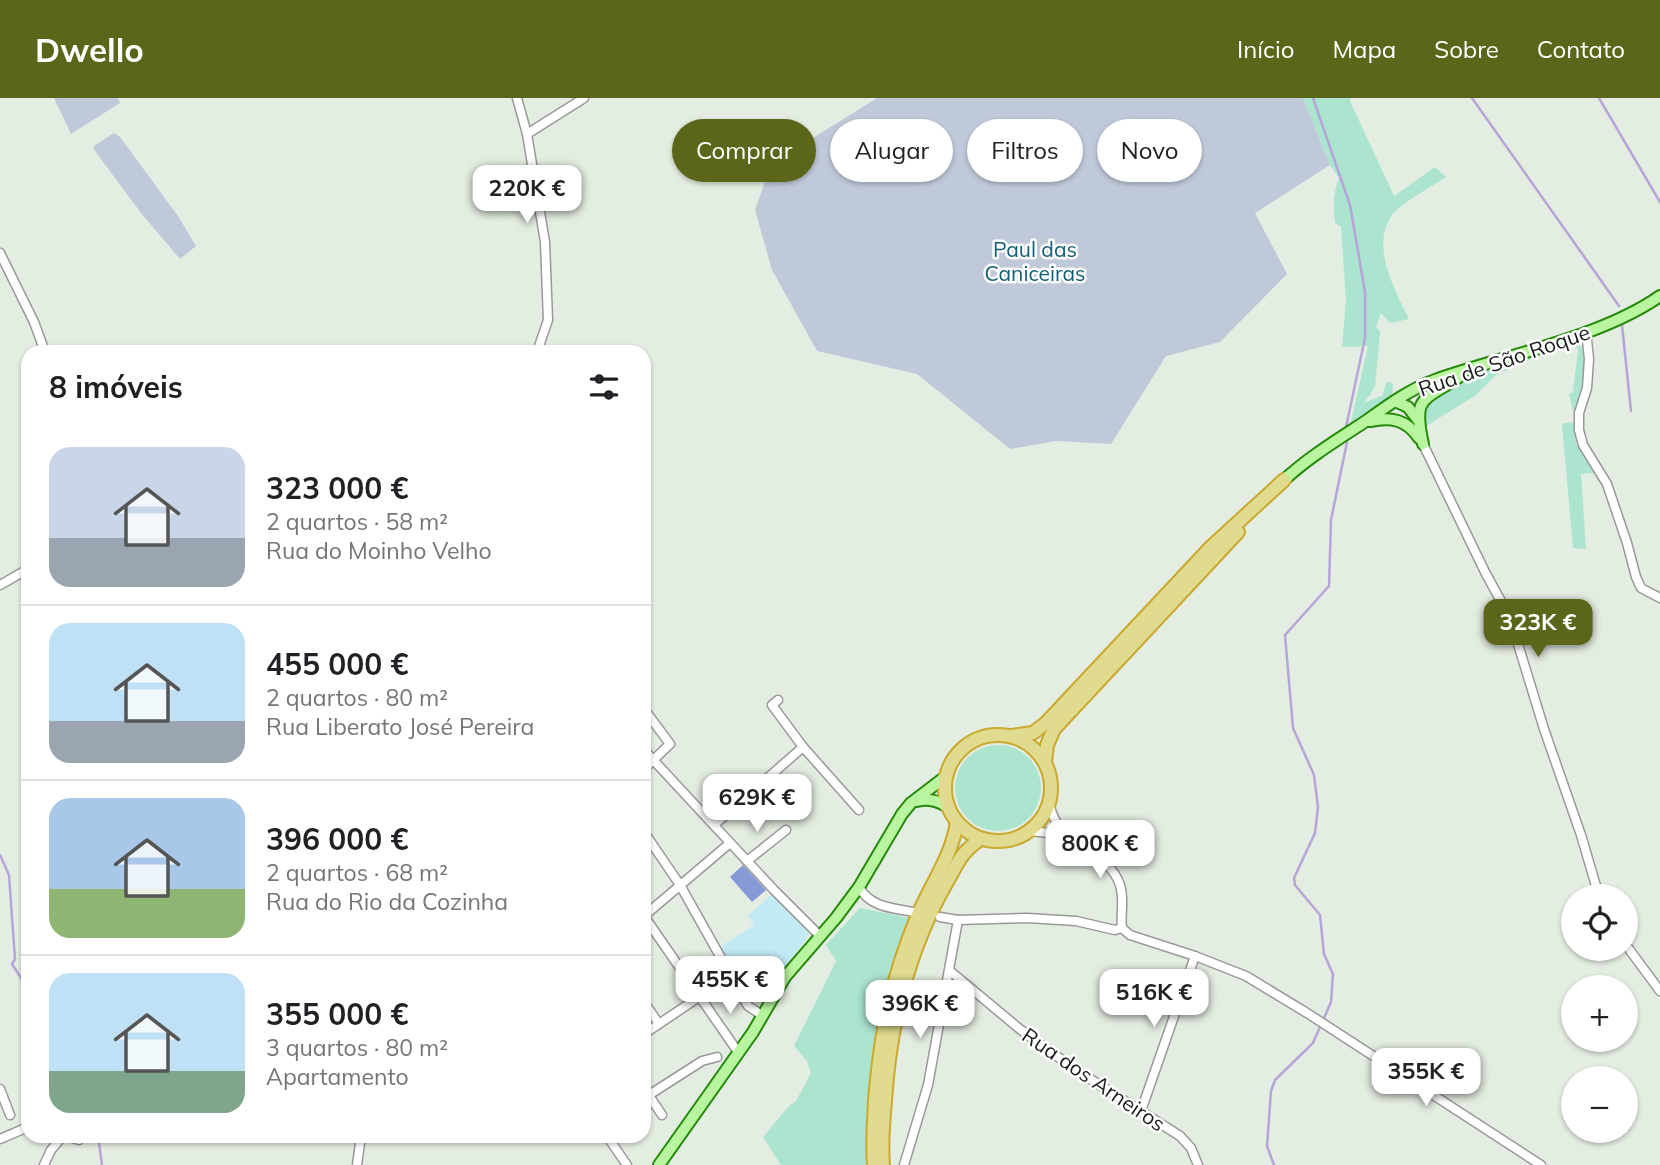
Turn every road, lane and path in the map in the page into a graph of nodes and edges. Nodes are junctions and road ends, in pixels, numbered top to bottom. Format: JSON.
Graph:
{"nodes":[{"id":1,"x":517,"y":98,"type":"edge"},
{"id":2,"x":584,"y":98,"type":"edge"},
{"id":3,"x":527,"y":134,"type":"junction"},
{"id":4,"x":0,"y":253,"type":"edge"},
{"id":5,"x":1660,"y":296,"type":"edge"},
{"id":6,"x":1586,"y":331,"type":"junction"},
{"id":7,"x":43,"y":345,"type":"edge"},
{"id":8,"x":539,"y":345,"type":"edge"},
{"id":9,"x":1467,"y":370,"type":"junction"},
{"id":10,"x":1395,"y":401,"type":"junction"},
{"id":11,"x":1418,"y":420,"type":"junction"},
{"id":12,"x":1363,"y":422,"type":"junction"},
{"id":13,"x":1423,"y":444,"type":"junction"},
{"id":14,"x":1284,"y":481,"type":"junction"},
{"id":15,"x":21,"y":573,"type":"edge"},
{"id":16,"x":0,"y":585,"type":"edge"},
{"id":17,"x":1660,"y":598,"type":"edge"},
{"id":18,"x":778,"y":701,"type":"dead end"},
{"id":19,"x":651,"y":718,"type":"edge"},
{"id":20,"x":1012,"y":736,"type":"junction"},
{"id":21,"x":803,"y":747,"type":"junction"},
{"id":22,"x":653,"y":759,"type":"joint"},
{"id":23,"x":1045,"y":762,"type":"junction"},
{"id":24,"x":945,"y":778,"type":"junction"},
{"id":25,"x":911,"y":803,"type":"junction"},
{"id":26,"x":1049,"y":804,"type":"junction"},
{"id":27,"x":948,"y":807,"type":"junction"},
{"id":28,"x":859,"y":810,"type":"dead end"},
{"id":29,"x":957,"y":822,"type":"junction"},
{"id":30,"x":714,"y":825,"type":"junction"},
{"id":31,"x":786,"y":830,"type":"dead end"},
{"id":32,"x":1031,"y":831,"type":"junction"},
{"id":33,"x":1066,"y":835,"type":"junction"},
{"id":34,"x":981,"y":838,"type":"junction"},
{"id":35,"x":651,"y":842,"type":"edge"},
{"id":36,"x":730,"y":843,"type":"junction"},
{"id":37,"x":747,"y":861,"type":"junction"},
{"id":38,"x":1595,"y":884,"type":"edge"},
{"id":39,"x":680,"y":885,"type":"junction"},
{"id":40,"x":859,"y":887,"type":"junction"},
{"id":41,"x":651,"y":910,"type":"edge"},
{"id":42,"x":918,"y":913,"type":"junction"},
{"id":43,"x":940,"y":917,"type":"dead end"},
{"id":44,"x":958,"y":920,"type":"junction"},
{"id":45,"x":651,"y":926,"type":"edge"},
{"id":46,"x":1122,"y":928,"type":"junction"},
{"id":47,"x":820,"y":936,"type":"junction"},
{"id":48,"x":1195,"y":956,"type":"junction"},
{"id":49,"x":1638,"y":961,"type":"edge"},
{"id":50,"x":950,"y":971,"type":"junction"},
{"id":51,"x":1660,"y":991,"type":"edge"},
{"id":52,"x":699,"y":997,"type":"junction"},
{"id":53,"x":651,"y":1012,"type":"edge"},
{"id":54,"x":762,"y":1016,"type":"junction"},
{"id":55,"x":659,"y":1024,"type":"junction"},
{"id":56,"x":651,"y":1029,"type":"edge"},
{"id":57,"x":738,"y":1052,"type":"junction"},
{"id":58,"x":717,"y":1057,"type":"dead end"},
{"id":59,"x":651,"y":1088,"type":"edge"},
{"id":60,"x":0,"y":1089,"type":"edge"},
{"id":61,"x":651,"y":1098,"type":"edge"},
{"id":62,"x":1141,"y":1111,"type":"junction"},
{"id":63,"x":10,"y":1115,"type":"dead end"},
{"id":64,"x":662,"y":1115,"type":"dead end"},
{"id":65,"x":21,"y":1130,"type":"edge"},
{"id":66,"x":0,"y":1139,"type":"edge"},
{"id":67,"x":58,"y":1143,"type":"edge"},
{"id":68,"x":359,"y":1143,"type":"edge"},
{"id":69,"x":612,"y":1143,"type":"edge"},
{"id":70,"x":44,"y":1165,"type":"edge"},
{"id":71,"x":357,"y":1165,"type":"edge"},
{"id":72,"x":627,"y":1165,"type":"edge"},
{"id":73,"x":659,"y":1165,"type":"edge"},
{"id":74,"x":874,"y":1165,"type":"edge"},
{"id":75,"x":883,"y":1165,"type":"edge"},
{"id":76,"x":904,"y":1165,"type":"edge"},
{"id":77,"x":1198,"y":1165,"type":"edge"},
{"id":78,"x":1541,"y":1165,"type":"edge"}],
"edges":[{"from":1,"to":3,"type":"street"},
{"from":2,"to":3,"type":"street"},
{"from":3,"to":8,"type":"street"},
{"from":4,"to":7,"type":"street"},
{"from":5,"to":6,"type":"main road","name":"Rua de São Roque"},
{"from":6,"to":9,"type":"main road","name":"Rua de São Roque"},
{"from":6,"to":17,"type":"street"},
{"from":9,"to":10,"type":"main road","name":"Rua de São Roque"},
{"from":9,"to":11,"type":"main road"},
{"from":10,"to":11,"type":"main road"},
{"from":10,"to":12,"type":"main road","name":"Rua de São Roque"},
{"from":11,"to":13,"type":"main road"},
{"from":12,"to":13,"type":"main road"},
{"from":12,"to":14,"type":"main road","name":"Rua de São Roque"},
{"from":13,"to":38,"type":"street"},
{"from":14,"to":20,"type":"highway","name":"Rua de São Roque"},
{"from":14,"to":23,"type":"highway","name":"Rua de São Roque"},
{"from":15,"to":16,"type":"street"},
{"from":18,"to":21,"type":"street"},
{"from":19,"to":22,"type":"street"},
{"from":20,"to":23,"type":"highway"},
{"from":20,"to":24,"type":"highway"},
{"from":21,"to":28,"type":"street"},
{"from":21,"to":30,"type":"street"},
{"from":22,"to":30,"type":"street"},
{"from":23,"to":26,"type":"highway"},
{"from":24,"to":25,"type":"main road"},
{"from":24,"to":27,"type":"highway"},
{"from":25,"to":27,"type":"main road"},
{"from":25,"to":40,"type":"main road"},
{"from":26,"to":32,"type":"highway"},
{"from":26,"to":33,"type":"street"},
{"from":27,"to":29,"type":"highway"},
{"from":29,"to":34,"type":"highway"},
{"from":29,"to":42,"type":"highway"},
{"from":30,"to":36,"type":"street"},
{"from":31,"to":37,"type":"street"},
{"from":32,"to":33,"type":"street"},
{"from":32,"to":34,"type":"highway"},
{"from":33,"to":46,"type":"street"},
{"from":34,"to":75,"type":"highway"},
{"from":35,"to":39,"type":"street"},
{"from":36,"to":37,"type":"street"},
{"from":36,"to":39,"type":"street"},
{"from":37,"to":47,"type":"street"},
{"from":39,"to":41,"type":"street"},
{"from":39,"to":54,"type":"street"},
{"from":40,"to":42,"type":"street"},
{"from":40,"to":47,"type":"main road"},
{"from":42,"to":74,"type":"highway"},
{"from":43,"to":44,"type":"street"},
{"from":44,"to":46,"type":"street"},
{"from":44,"to":50,"type":"street"},
{"from":45,"to":52,"type":"street"},
{"from":46,"to":48,"type":"street"},
{"from":47,"to":54,"type":"main road"},
{"from":48,"to":62,"type":"street"},
{"from":48,"to":78,"type":"street"},
{"from":49,"to":51,"type":"street"},
{"from":50,"to":62,"type":"street","name":"Rua dos Arneiros"},
{"from":50,"to":76,"type":"street"},
{"from":52,"to":55,"type":"street"},
{"from":52,"to":57,"type":"street"},
{"from":53,"to":55,"type":"street"},
{"from":54,"to":57,"type":"main road"},
{"from":55,"to":56,"type":"street"},
{"from":57,"to":73,"type":"main road"},
{"from":58,"to":59,"type":"street"},
{"from":60,"to":63,"type":"street"},
{"from":61,"to":64,"type":"street"},
{"from":62,"to":77,"type":"street","name":"Rua dos Arneiros"},
{"from":65,"to":66,"type":"street"},
{"from":67,"to":70,"type":"street"},
{"from":68,"to":71,"type":"street"},
{"from":69,"to":72,"type":"street"}]}
